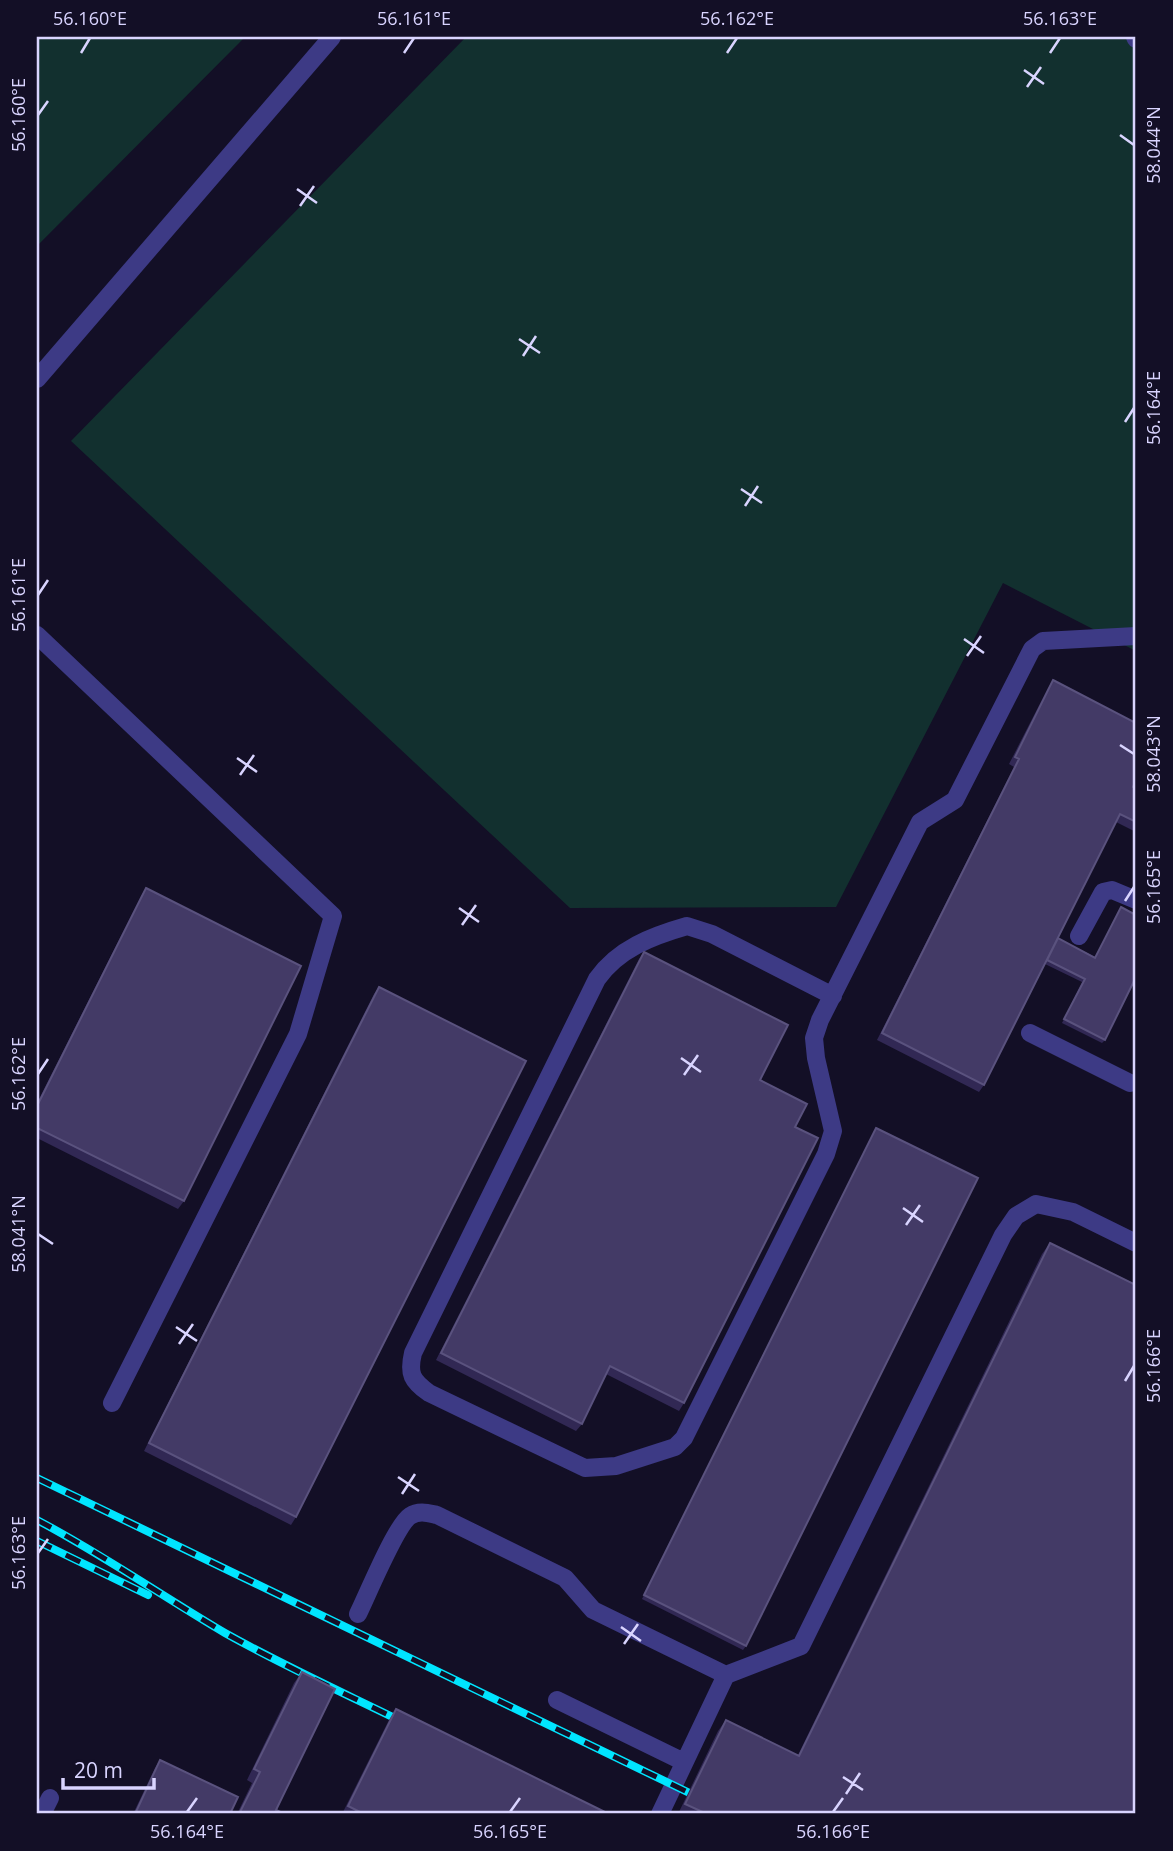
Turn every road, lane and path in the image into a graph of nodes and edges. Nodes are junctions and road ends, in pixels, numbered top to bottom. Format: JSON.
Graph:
{"nodes":[{"id":1,"x":332,"y":37,"type":"edge"},
{"id":2,"x":37,"y":379,"type":"edge"},
{"id":3,"x":37,"y":635,"type":"edge"},
{"id":4,"x":1136,"y":636,"type":"edge"},
{"id":5,"x":1136,"y":900,"type":"edge"},
{"id":6,"x":1079,"y":936,"type":"dead end"},
{"id":7,"x":832,"y":996,"type":"junction"},
{"id":8,"x":1030,"y":1033,"type":"dead end"},
{"id":9,"x":1134,"y":1080,"type":"edge"},
{"id":10,"x":1136,"y":1243,"type":"edge"},
{"id":11,"x":112,"y":1403,"type":"dead end"},
{"id":12,"x":358,"y":1614,"type":"dead end"},
{"id":13,"x":726,"y":1675,"type":"junction"},
{"id":14,"x":557,"y":1700,"type":"dead end"},
{"id":15,"x":684,"y":1762,"type":"junction"},
{"id":16,"x":660,"y":1814,"type":"edge"}],
"edges":[{"from":1,"to":2,"type":"lane"},
{"from":3,"to":11,"type":"lane"},
{"from":4,"to":7,"type":"lane"},
{"from":5,"to":6,"type":"lane"},
{"from":7,"to":7,"type":"lane"},
{"from":8,"to":9,"type":"lane"},
{"from":10,"to":13,"type":"lane"},
{"from":12,"to":13,"type":"lane"},
{"from":13,"to":15,"type":"lane"},
{"from":14,"to":15,"type":"lane"},
{"from":15,"to":16,"type":"lane"}]}
